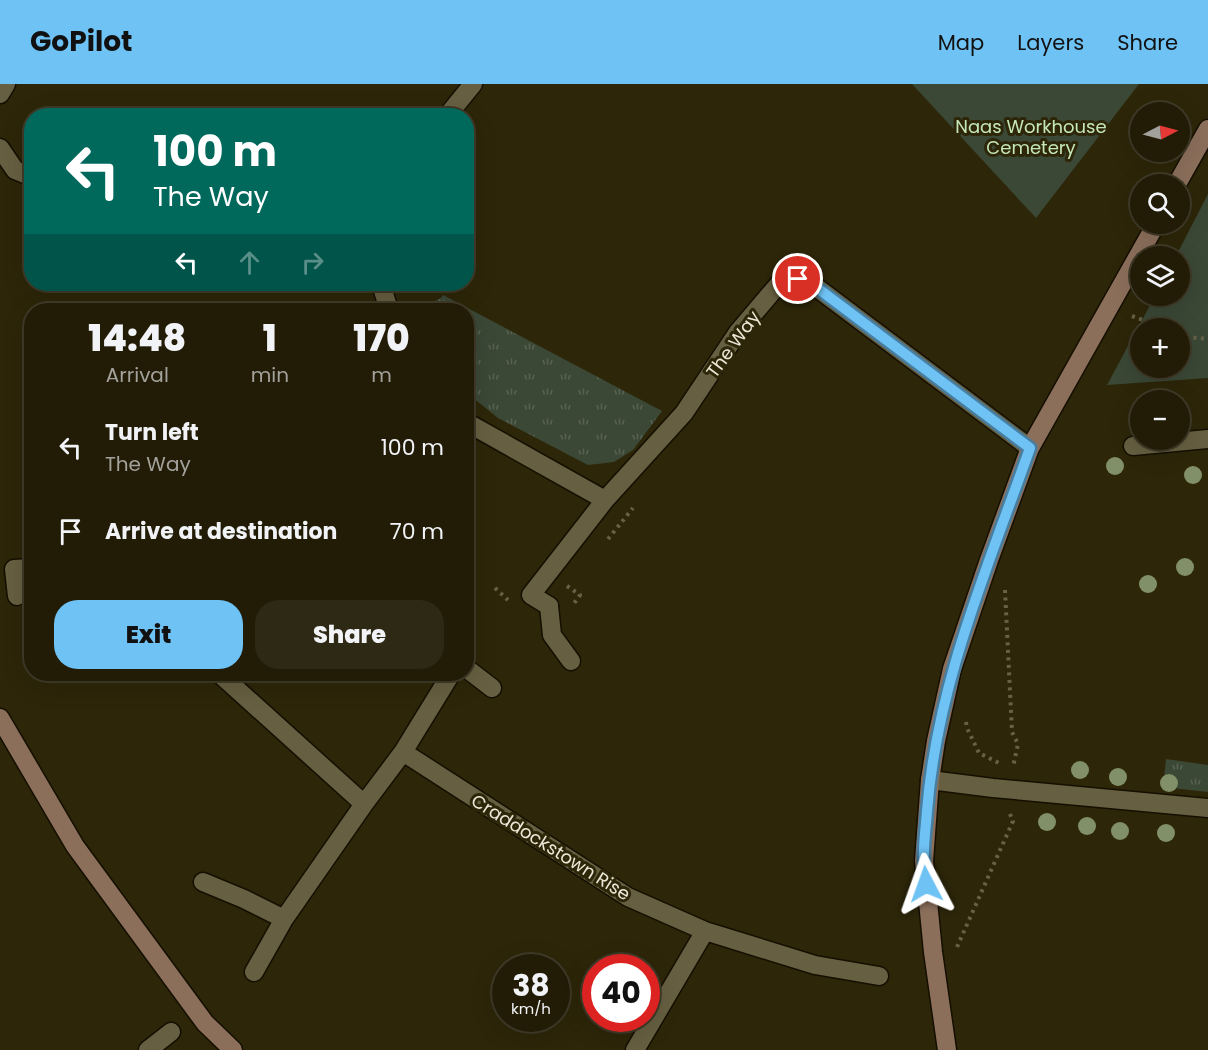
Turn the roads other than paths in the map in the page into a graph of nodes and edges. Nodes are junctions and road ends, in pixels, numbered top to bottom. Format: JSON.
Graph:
{"nodes":[{"id":1,"x":6,"y":84,"type":"edge"},
{"id":2,"x":473,"y":84,"type":"edge"},
{"id":3,"x":0,"y":94,"type":"edge"},
{"id":4,"x":454,"y":108,"type":"edge"},
{"id":5,"x":1208,"y":129,"type":"edge"},
{"id":6,"x":0,"y":148,"type":"edge"},
{"id":7,"x":1183,"y":174,"type":"edge"},
{"id":8,"x":15,"y":176,"type":"edge"},
{"id":9,"x":1150,"y":234,"type":"edge"},
{"id":10,"x":474,"y":427,"type":"edge"},
{"id":11,"x":1208,"y":440,"type":"edge"},
{"id":12,"x":1190,"y":441,"type":"edge"},
{"id":13,"x":1030,"y":448,"type":"junction"},
{"id":14,"x":605,"y":501,"type":"junction"},
{"id":15,"x":24,"y":568,"type":"edge"},
{"id":16,"x":17,"y":596,"type":"dead end"},
{"id":17,"x":571,"y":661,"type":"dead end"},
{"id":18,"x":474,"y":674,"type":"edge"},
{"id":19,"x":228,"y":681,"type":"edge"},
{"id":20,"x":446,"y":681,"type":"edge"},
{"id":21,"x":492,"y":688,"type":"dead end"},
{"id":22,"x":0,"y":718,"type":"edge"},
{"id":23,"x":403,"y":752,"type":"junction"},
{"id":24,"x":930,"y":780,"type":"junction"},
{"id":25,"x":364,"y":804,"type":"junction"},
{"id":26,"x":1208,"y":808,"type":"edge"},
{"id":27,"x":203,"y":882,"type":"dead end"},
{"id":28,"x":284,"y":919,"type":"junction"},
{"id":29,"x":705,"y":931,"type":"junction"},
{"id":30,"x":254,"y":972,"type":"dead end"},
{"id":31,"x":879,"y":976,"type":"dead end"},
{"id":32,"x":171,"y":1032,"type":"dead end"},
{"id":33,"x":148,"y":1050,"type":"edge"},
{"id":34,"x":233,"y":1050,"type":"edge"},
{"id":35,"x":635,"y":1050,"type":"edge"},
{"id":36,"x":947,"y":1050,"type":"edge"}],
"edges":[{"from":1,"to":3,"type":"street"},
{"from":2,"to":4,"type":"street"},
{"from":5,"to":7,"type":"street"},
{"from":6,"to":8,"type":"street"},
{"from":9,"to":13,"type":"street"},
{"from":10,"to":14,"type":"street"},
{"from":11,"to":12,"type":"street"},
{"from":13,"to":14,"type":"street","name":"The Way"},
{"from":13,"to":24,"type":"street"},
{"from":14,"to":17,"type":"street","name":"The Way"},
{"from":15,"to":16,"type":"street"},
{"from":18,"to":21,"type":"street"},
{"from":19,"to":25,"type":"street"},
{"from":20,"to":23,"type":"street"},
{"from":22,"to":34,"type":"street"},
{"from":23,"to":25,"type":"street"},
{"from":23,"to":29,"type":"street","name":"Craddockstown Rise"},
{"from":24,"to":26,"type":"street"},
{"from":24,"to":36,"type":"street"},
{"from":25,"to":28,"type":"street"},
{"from":27,"to":28,"type":"street"},
{"from":28,"to":30,"type":"street"},
{"from":29,"to":31,"type":"street","name":"Craddockstown Rise"},
{"from":29,"to":35,"type":"street"},
{"from":32,"to":33,"type":"street"}]}
